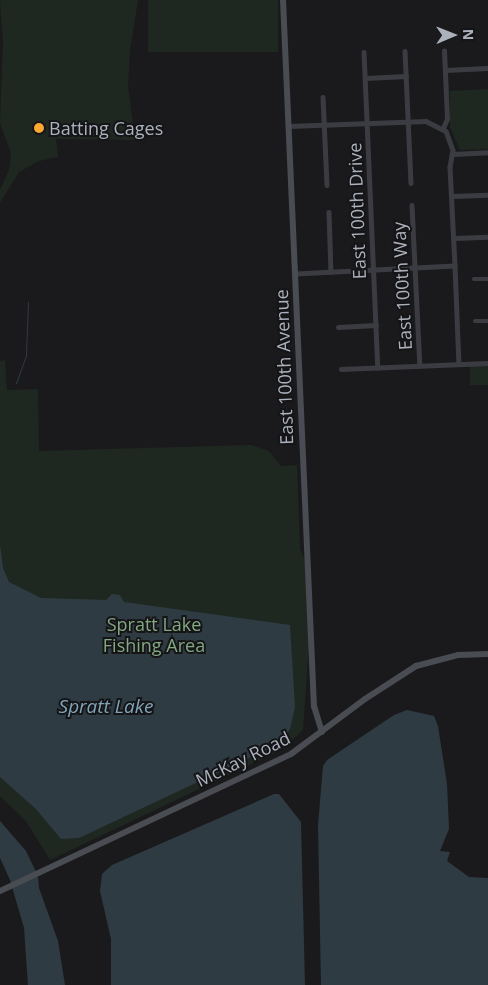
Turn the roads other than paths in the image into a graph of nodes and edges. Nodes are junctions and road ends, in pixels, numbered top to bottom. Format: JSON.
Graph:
{"nodes":[{"id":1,"x":283,"y":0,"type":"edge"},
{"id":2,"x":444,"y":50,"type":"dead end"},
{"id":3,"x":405,"y":51,"type":"dead end"},
{"id":4,"x":364,"y":52,"type":"dead end"},
{"id":5,"x":488,"y":68,"type":"edge"},
{"id":6,"x":445,"y":70,"type":"junction"},
{"id":7,"x":406,"y":76,"type":"junction"},
{"id":8,"x":365,"y":78,"type":"junction"},
{"id":9,"x":323,"y":97,"type":"dead end"},
{"id":10,"x":408,"y":121,"type":"junction"},
{"id":11,"x":367,"y":122,"type":"junction"},
{"id":12,"x":325,"y":124,"type":"junction"},
{"id":13,"x":289,"y":126,"type":"junction"},
{"id":14,"x":443,"y":128,"type":"junction"},
{"id":15,"x":488,"y":152,"type":"edge"},
{"id":16,"x":453,"y":154,"type":"junction"},
{"id":17,"x":411,"y":184,"type":"dead end"},
{"id":18,"x":327,"y":185,"type":"dead end"},
{"id":19,"x":488,"y":195,"type":"edge"},
{"id":20,"x":452,"y":196,"type":"junction"},
{"id":21,"x":412,"y":205,"type":"dead end"},
{"id":22,"x":329,"y":212,"type":"dead end"},
{"id":23,"x":488,"y":237,"type":"edge"},
{"id":24,"x":454,"y":238,"type":"junction"},
{"id":25,"x":455,"y":266,"type":"junction"},
{"id":26,"x":414,"y":269,"type":"junction"},
{"id":27,"x":373,"y":270,"type":"junction"},
{"id":28,"x":331,"y":272,"type":"junction"},
{"id":29,"x":296,"y":274,"type":"junction"},
{"id":30,"x":474,"y":279,"type":"dead end"},
{"id":31,"x":488,"y":279,"type":"edge"},
{"id":32,"x":475,"y":321,"type":"dead end"},
{"id":33,"x":488,"y":321,"type":"edge"},
{"id":34,"x":376,"y":325,"type":"junction"},
{"id":35,"x":338,"y":328,"type":"dead end"},
{"id":36,"x":488,"y":363,"type":"edge"},
{"id":37,"x":459,"y":364,"type":"junction"},
{"id":38,"x":420,"y":366,"type":"junction"},
{"id":39,"x":378,"y":368,"type":"junction"},
{"id":40,"x":341,"y":370,"type":"dead end"},
{"id":41,"x":488,"y":654,"type":"edge"},
{"id":42,"x":322,"y":732,"type":"junction"},
{"id":43,"x":2,"y":890,"type":"edge"}],
"edges":[{"from":1,"to":13,"type":"street","name":"East 100th Avenue"},
{"from":2,"to":6,"type":"street"},
{"from":3,"to":7,"type":"street"},
{"from":4,"to":8,"type":"street","name":"East 100th Drive"},
{"from":5,"to":6,"type":"street"},
{"from":6,"to":14,"type":"street"},
{"from":7,"to":8,"type":"street"},
{"from":7,"to":10,"type":"street"},
{"from":8,"to":11,"type":"street","name":"East 100th Drive"},
{"from":9,"to":12,"type":"street"},
{"from":10,"to":11,"type":"street"},
{"from":10,"to":14,"type":"street"},
{"from":10,"to":17,"type":"street"},
{"from":11,"to":12,"type":"street"},
{"from":11,"to":27,"type":"street","name":"East 100th Drive"},
{"from":12,"to":13,"type":"street"},
{"from":12,"to":18,"type":"street"},
{"from":13,"to":29,"type":"street","name":"East 100th Avenue"},
{"from":14,"to":16,"type":"street"},
{"from":15,"to":16,"type":"street"},
{"from":16,"to":20,"type":"street"},
{"from":19,"to":20,"type":"street"},
{"from":20,"to":24,"type":"street"},
{"from":21,"to":26,"type":"street","name":"East 100th Way"},
{"from":22,"to":28,"type":"street"},
{"from":23,"to":24,"type":"street"},
{"from":24,"to":25,"type":"street"},
{"from":25,"to":26,"type":"street"},
{"from":25,"to":37,"type":"street"},
{"from":26,"to":27,"type":"street"},
{"from":26,"to":38,"type":"street","name":"East 100th Way"},
{"from":27,"to":28,"type":"street"},
{"from":27,"to":34,"type":"street","name":"East 100th Drive"},
{"from":28,"to":29,"type":"street"},
{"from":29,"to":42,"type":"street","name":"East 100th Avenue"},
{"from":30,"to":31,"type":"street"},
{"from":32,"to":33,"type":"street"},
{"from":34,"to":35,"type":"street"},
{"from":34,"to":39,"type":"street","name":"East 100th Drive"},
{"from":36,"to":37,"type":"street"},
{"from":37,"to":38,"type":"street"},
{"from":38,"to":39,"type":"street"},
{"from":39,"to":40,"type":"street"},
{"from":41,"to":42,"type":"street","name":"McKay Road"},
{"from":42,"to":43,"type":"street","name":"McKay Road"}]}
